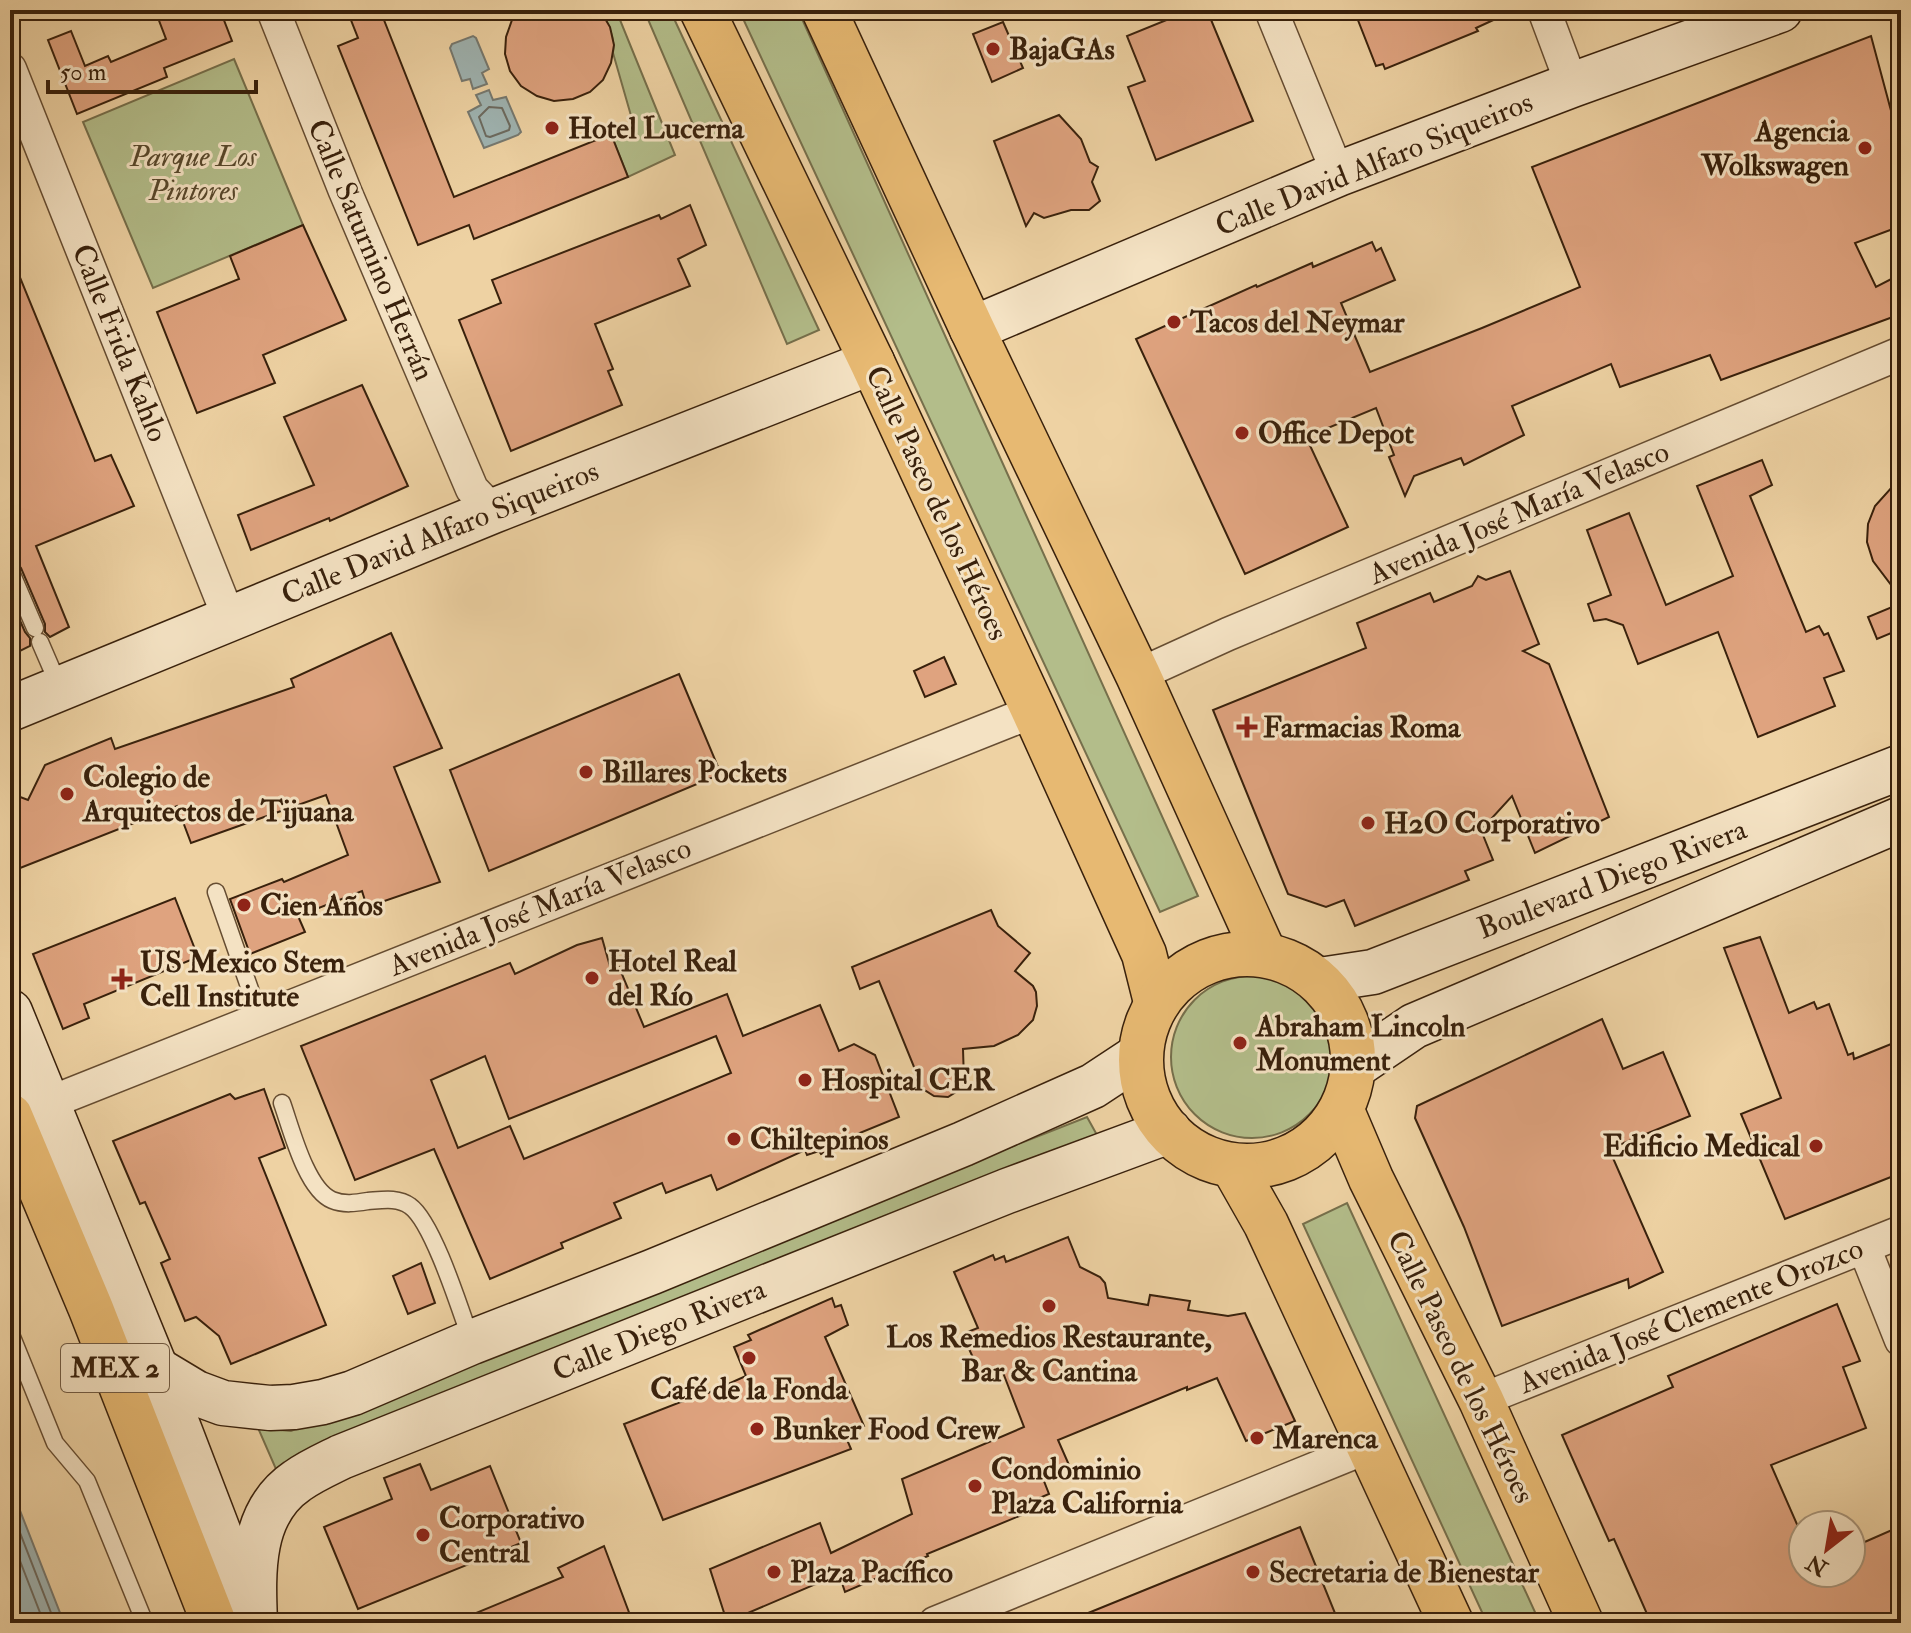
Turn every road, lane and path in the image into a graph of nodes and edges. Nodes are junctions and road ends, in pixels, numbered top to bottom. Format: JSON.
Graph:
{"nodes":[{"id":1,"x":273,"y":10,"type":"edge"},
{"id":2,"x":702,"y":10,"type":"edge"},
{"id":3,"x":824,"y":10,"type":"edge"},
{"id":4,"x":1271,"y":10,"type":"edge"},
{"id":5,"x":1544,"y":10,"type":"edge"},
{"id":6,"x":1780,"y":10,"type":"edge"},
{"id":7,"x":10,"y":69,"type":"edge"},
{"id":8,"x":1572,"y":85,"type":"junction"},
{"id":9,"x":1338,"y":174,"type":"junction"},
{"id":10,"x":972,"y":329,"type":"junction"},
{"id":11,"x":1901,"y":353,"type":"edge"},
{"id":12,"x":872,"y":362,"type":"junction"},
{"id":13,"x":479,"y":507,"type":"junction"},
{"id":14,"x":11,"y":572,"type":"edge"},
{"id":15,"x":229,"y":618,"type":"junction"},
{"id":16,"x":1138,"y":675,"type":"junction"},
{"id":17,"x":60,"y":687,"type":"junction"},
{"id":18,"x":10,"y":709,"type":"edge"},
{"id":19,"x":1034,"y":711,"type":"junction"},
{"id":20,"x":1901,"y":767,"type":"edge"},
{"id":21,"x":1901,"y":819,"type":"edge"},
{"id":22,"x":216,"y":892,"type":"dead end"},
{"id":23,"x":1263,"y":951,"type":"junction"},
{"id":24,"x":1320,"y":980,"type":"junction"},
{"id":25,"x":1156,"y":1002,"type":"junction"},
{"id":26,"x":10,"y":1012,"type":"edge"},
{"id":27,"x":260,"y":1018,"type":"junction"},
{"id":28,"x":1137,"y":1057,"type":"junction"},
{"id":29,"x":1352,"y":1068,"type":"junction"},
{"id":30,"x":282,"y":1103,"type":"dead end"},
{"id":31,"x":28,"y":1110,"type":"edge"},
{"id":32,"x":1342,"y":1111,"type":"junction"},
{"id":33,"x":1169,"y":1131,"type":"junction"},
{"id":34,"x":1233,"y":1166,"type":"junction"},
{"id":35,"x":1901,"y":1232,"type":"edge"},
{"id":36,"x":1864,"y":1247,"type":"junction"},
{"id":37,"x":10,"y":1332,"type":"edge"},
{"id":38,"x":1901,"y":1340,"type":"edge"},
{"id":39,"x":472,"y":1342,"type":"junction"},
{"id":40,"x":156,"y":1369,"type":"junction"},
{"id":41,"x":1481,"y":1400,"type":"junction"},
{"id":42,"x":1368,"y":1447,"type":"junction"},
{"id":43,"x":145,"y":1623,"type":"edge"},
{"id":44,"x":214,"y":1623,"type":"edge"},
{"id":45,"x":254,"y":1623,"type":"edge"},
{"id":46,"x":935,"y":1623,"type":"edge"},
{"id":47,"x":1451,"y":1623,"type":"edge"},
{"id":48,"x":1581,"y":1623,"type":"edge"}],
"edges":[{"from":1,"to":13,"type":"street","name":"Calle Saturnino Herrán"},
{"from":2,"to":12,"type":"main road","name":"Calle Paseo de los Héroes"},
{"from":3,"to":10,"type":"main road"},
{"from":4,"to":9,"type":"street"},
{"from":5,"to":8,"type":"street"},
{"from":6,"to":8,"type":"street","name":"Calle David Alfaro Siqueiros"},
{"from":7,"to":15,"type":"street","name":"Calle Frida Kahlo"},
{"from":8,"to":9,"type":"street","name":"Calle David Alfaro Siqueiros"},
{"from":9,"to":10,"type":"street","name":"Calle David Alfaro Siqueiros"},
{"from":10,"to":16,"type":"main road"},
{"from":11,"to":16,"type":"street","name":"Avenida José María Velasco"},
{"from":12,"to":13,"type":"street","name":"Calle David Alfaro Siqueiros"},
{"from":12,"to":19,"type":"main road","name":"Calle Paseo de los Héroes"},
{"from":13,"to":15,"type":"street","name":"Calle David Alfaro Siqueiros"},
{"from":14,"to":17,"type":"lane"},
{"from":15,"to":17,"type":"street","name":"Calle David Alfaro Siqueiros"},
{"from":16,"to":23,"type":"main road"},
{"from":17,"to":18,"type":"street","name":"Calle David Alfaro Siqueiros"},
{"from":19,"to":25,"type":"main road","name":"Calle Paseo de los Héroes"},
{"from":19,"to":27,"type":"street","name":"Avenida José María Velasco"},
{"from":20,"to":24,"type":"street","name":"Boulevard Diego Rivera"},
{"from":21,"to":29,"type":"street","name":"Boulevard Diego Rivera"},
{"from":22,"to":27,"type":"lane"},
{"from":23,"to":24,"type":"main road"},
{"from":23,"to":25,"type":"main road"},
{"from":24,"to":29,"type":"main road"},
{"from":25,"to":28,"type":"main road"},
{"from":26,"to":31,"type":"street"},
{"from":27,"to":31,"type":"street","name":"Avenida José María Velasco"},
{"from":28,"to":33,"type":"main road"},
{"from":28,"to":39,"type":"street","name":"Calle Diego Rivera"},
{"from":29,"to":32,"type":"main road"},
{"from":30,"to":39,"type":"lane"},
{"from":31,"to":40,"type":"street"},
{"from":31,"to":44,"type":"main road","number":"MEX 2"},
{"from":32,"to":34,"type":"main road"},
{"from":32,"to":41,"type":"main road","name":"Calle Paseo de los Héroes"},
{"from":33,"to":34,"type":"main road"},
{"from":33,"to":45,"type":"street","name":"Calle Diego Rivera"},
{"from":34,"to":42,"type":"main road"},
{"from":35,"to":36,"type":"street","name":"Avenida José Clemente Orozco"},
{"from":36,"to":38,"type":"street"},
{"from":36,"to":41,"type":"street","name":"Avenida José Clemente Orozco"},
{"from":37,"to":43,"type":"lane"},
{"from":39,"to":40,"type":"street","name":"Calle Diego Rivera"},
{"from":40,"to":45,"type":"street"},
{"from":41,"to":48,"type":"main road","name":"Calle Paseo de los Héroes"},
{"from":42,"to":46,"type":"street"},
{"from":42,"to":47,"type":"main road"}]}
